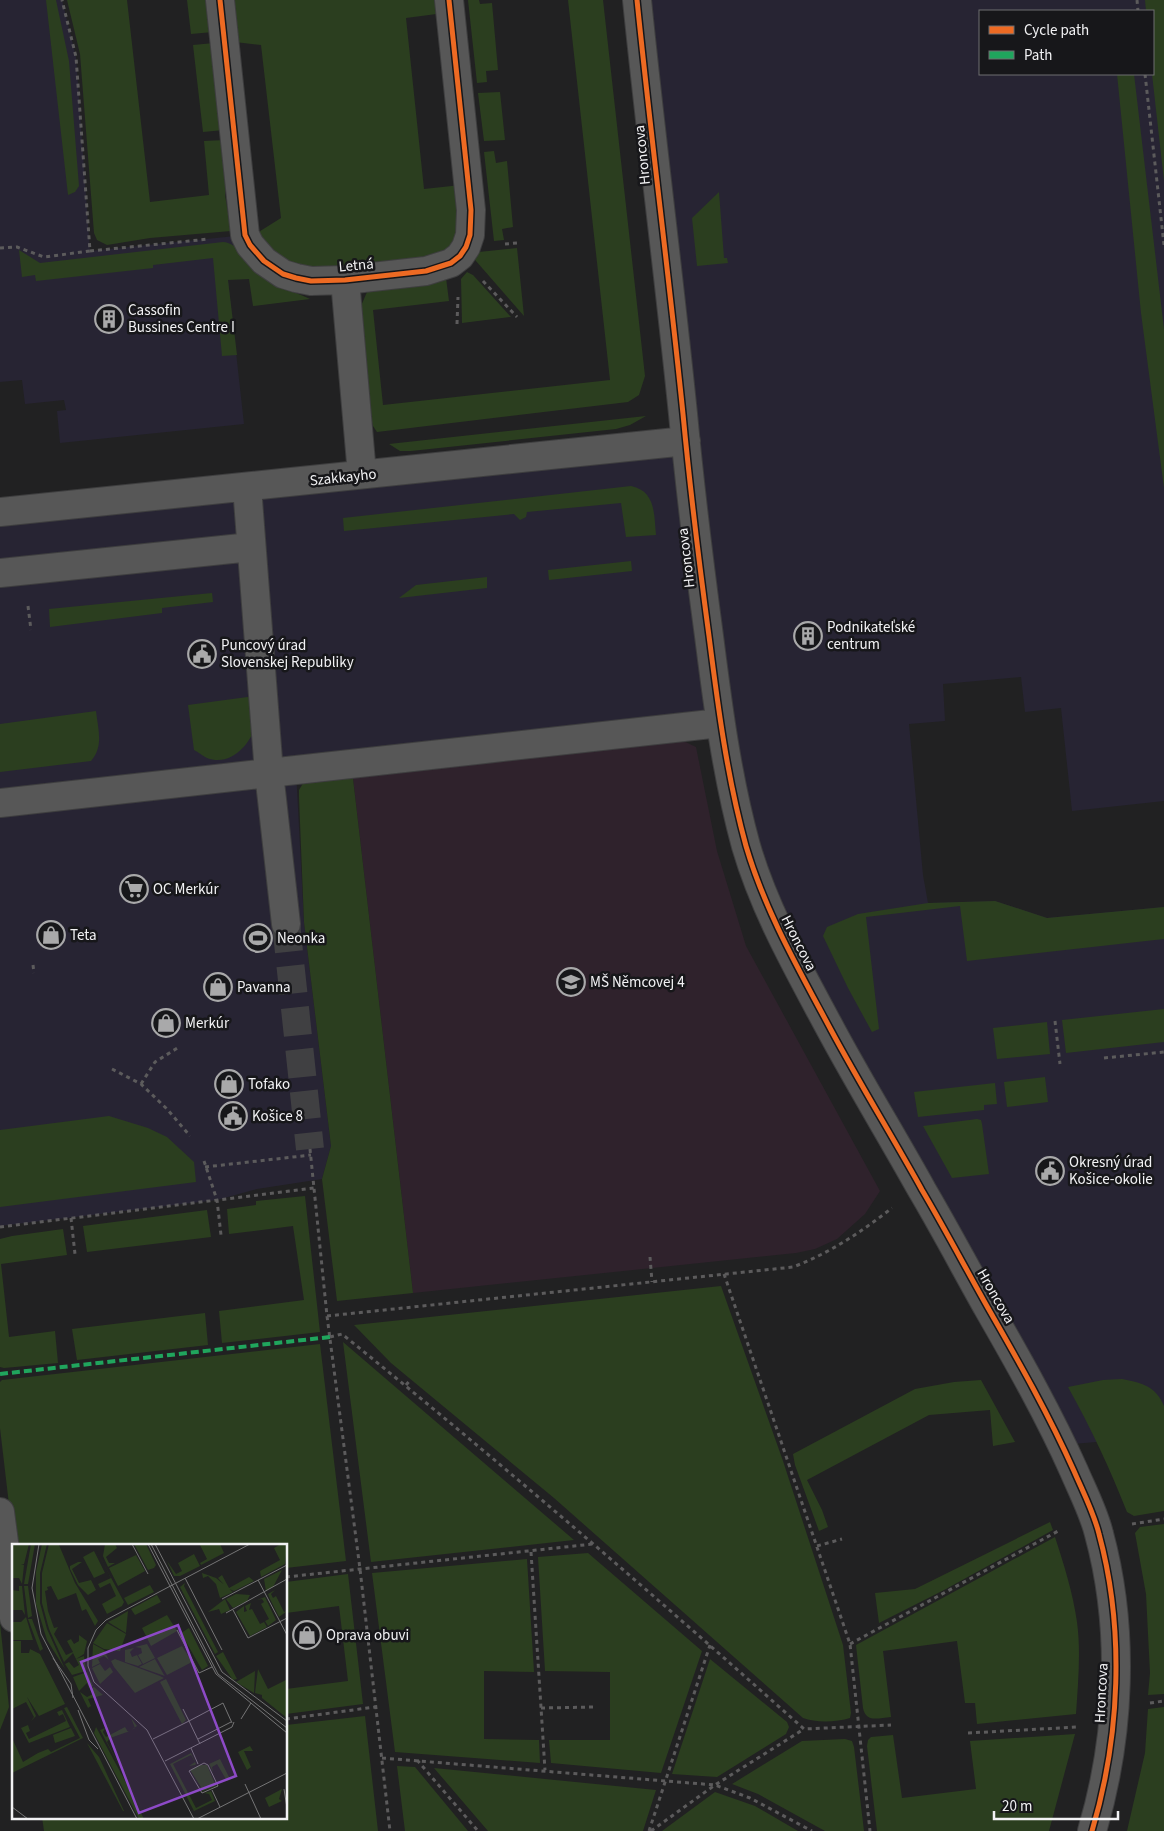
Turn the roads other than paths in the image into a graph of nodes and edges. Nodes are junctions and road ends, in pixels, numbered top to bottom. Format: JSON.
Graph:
{"nodes":[{"id":1,"x":220,"y":0,"type":"edge"},
{"id":2,"x":449,"y":0,"type":"edge"},
{"id":3,"x":637,"y":0,"type":"edge"},
{"id":4,"x":345,"y":280,"type":"junction"},
{"id":5,"x":686,"y":441,"type":"junction"},
{"id":6,"x":362,"y":474,"type":"junction"},
{"id":7,"x":247,"y":487,"type":"junction"},
{"id":8,"x":0,"y":512,"type":"edge"},
{"id":9,"x":251,"y":547,"type":"junction"},
{"id":10,"x":0,"y":574,"type":"edge"},
{"id":11,"x":720,"y":722,"type":"junction"},
{"id":12,"x":269,"y":773,"type":"junction"},
{"id":13,"x":0,"y":803,"type":"edge"},
{"id":14,"x":286,"y":924,"type":"tunnel mouth"},
{"id":15,"x":0,"y":1512,"type":"edge"},
{"id":16,"x":12,"y":1603,"type":"edge"},
{"id":17,"x":1092,"y":1831,"type":"edge"}],
"edges":[{"from":1,"to":4,"type":"street","name":"Letná"},
{"from":2,"to":4,"type":"street","name":"Letná"},
{"from":3,"to":5,"type":"street","name":"Hroncova"},
{"from":4,"to":6,"type":"street","name":"Letná"},
{"from":5,"to":6,"type":"street","name":"Szakkayho"},
{"from":5,"to":11,"type":"street","name":"Hroncova"},
{"from":6,"to":7,"type":"street","name":"Szakkayho"},
{"from":7,"to":8,"type":"street","name":"Szakkayho"},
{"from":7,"to":9,"type":"street"},
{"from":9,"to":10,"type":"street"},
{"from":9,"to":12,"type":"street"},
{"from":11,"to":12,"type":"street"},
{"from":11,"to":17,"type":"street","name":"Hroncova"},
{"from":12,"to":13,"type":"street"},
{"from":12,"to":14,"type":"street"},
{"from":15,"to":16,"type":"street"}]}
